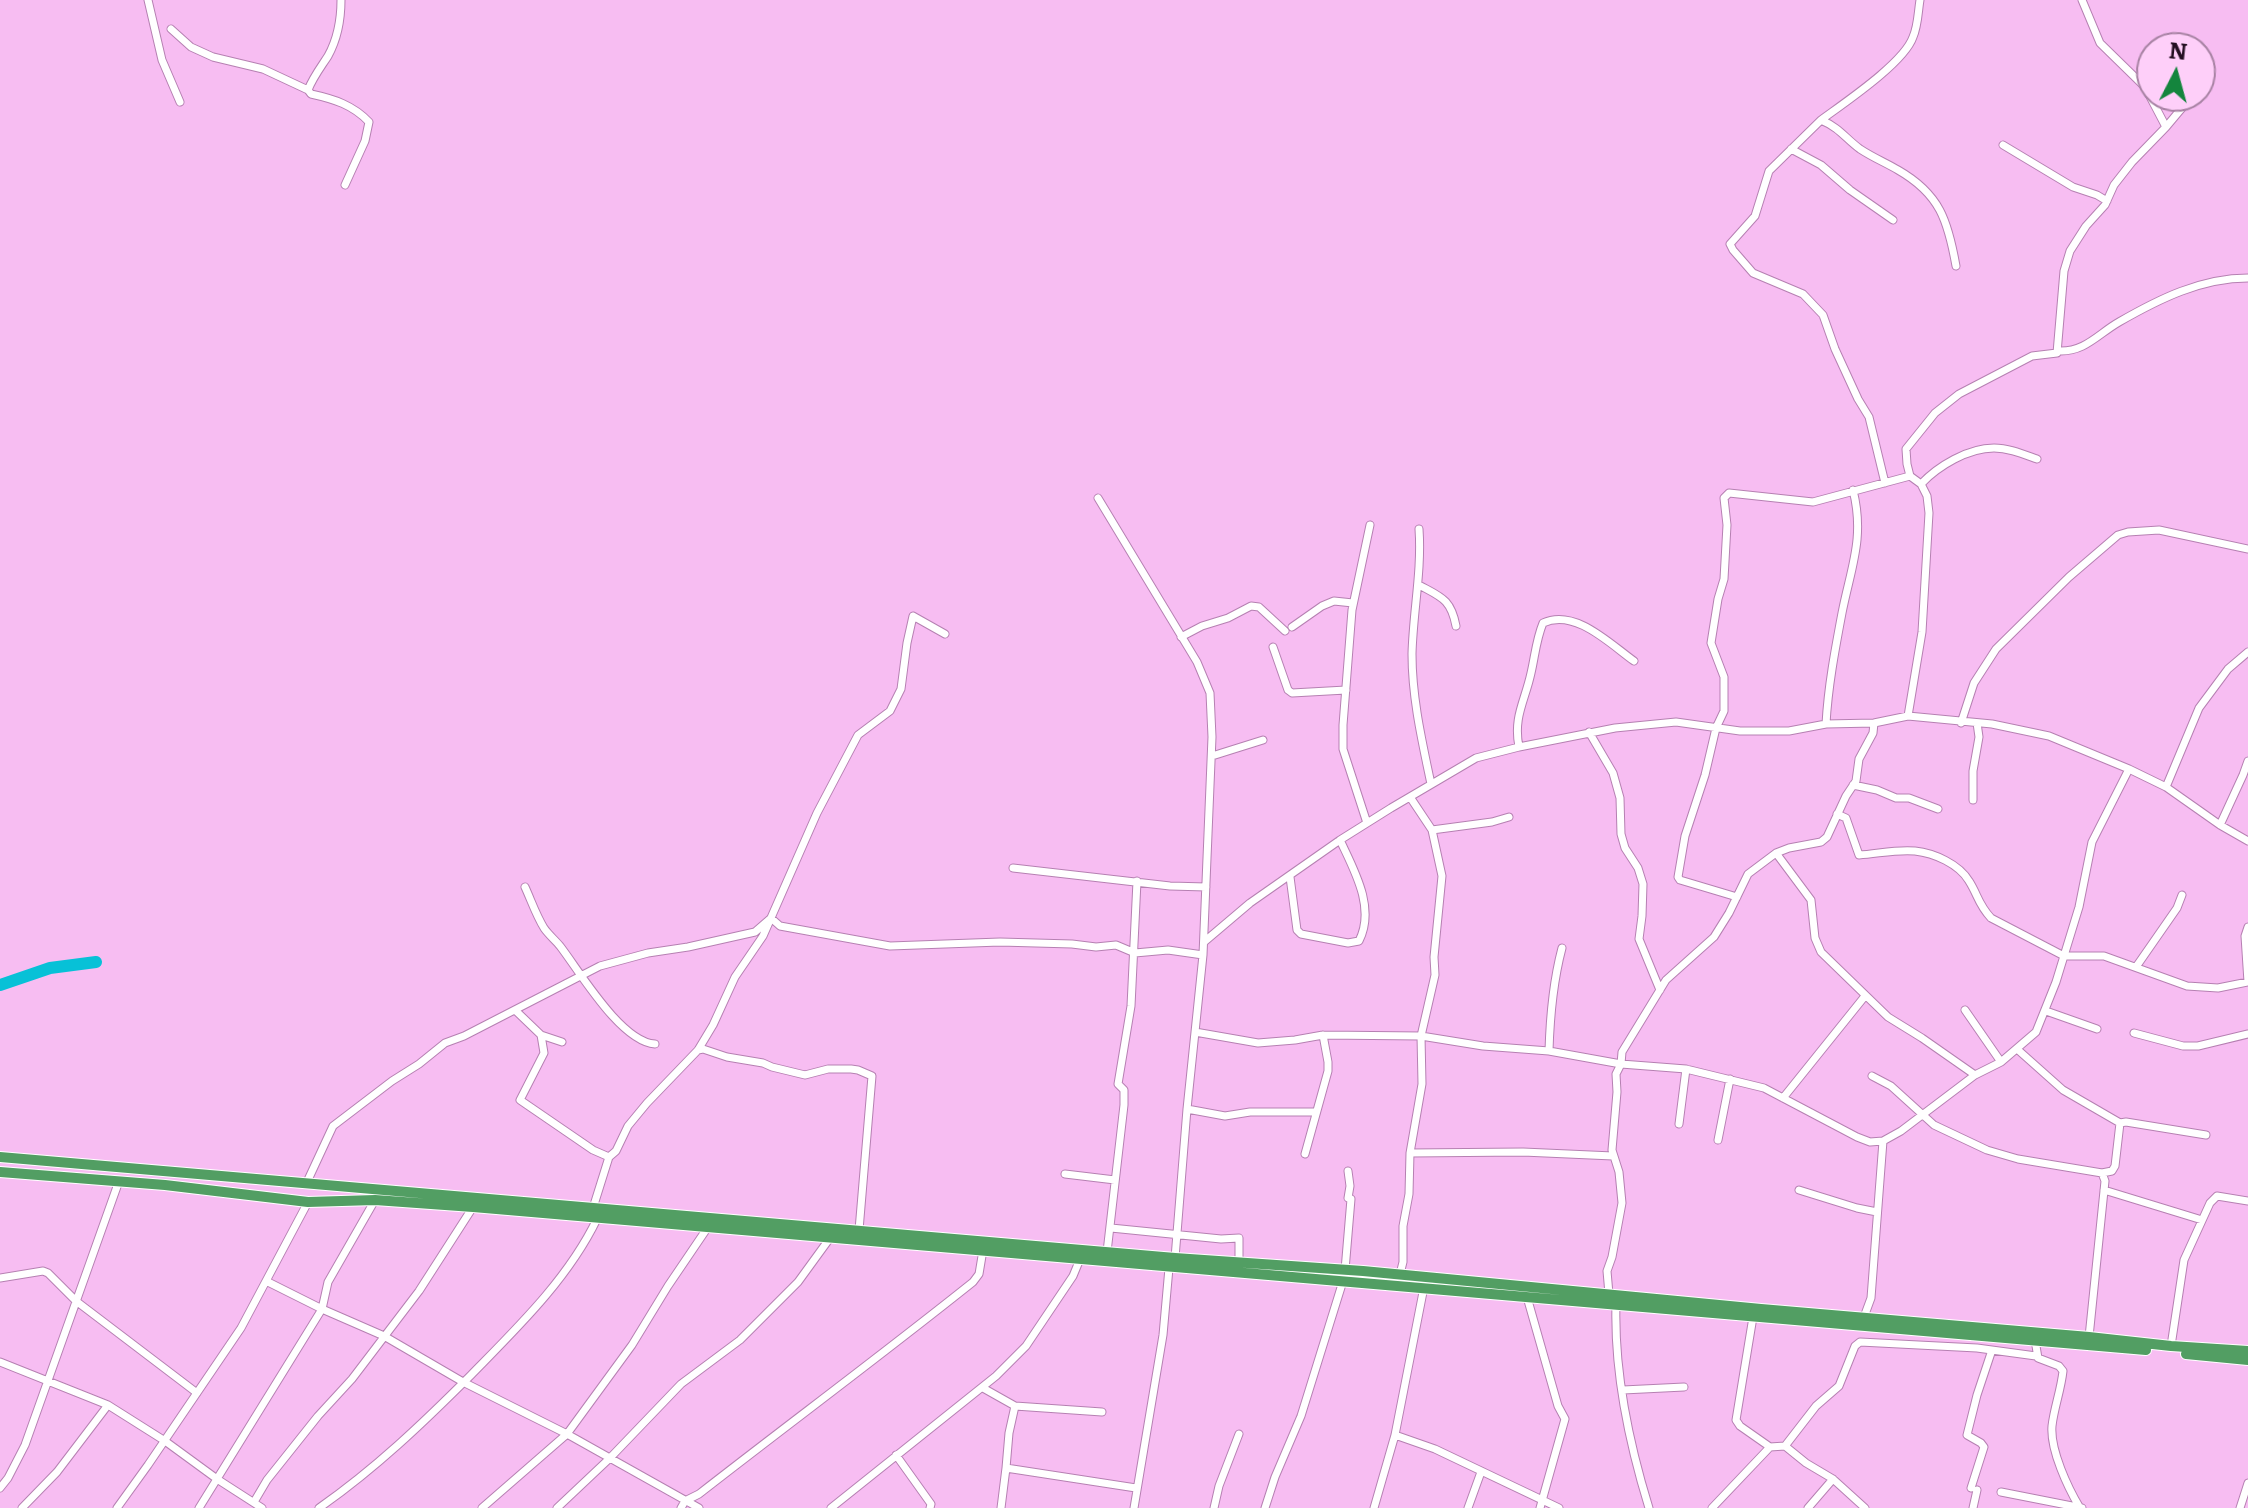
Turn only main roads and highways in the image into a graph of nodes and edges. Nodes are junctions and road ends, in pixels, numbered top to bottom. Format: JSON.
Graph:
{"nodes":[{"id":1,"x":0,"y":1157,"type":"edge"},
{"id":2,"x":166,"y":1170,"type":"junction"},
{"id":3,"x":0,"y":1172,"type":"edge"},
{"id":4,"x":165,"y":1185,"type":"junction"},
{"id":5,"x":568,"y":1210,"type":"junction"},
{"id":6,"x":595,"y":1213,"type":"junction"},
{"id":7,"x":950,"y":1243,"type":"junction"},
{"id":8,"x":1172,"y":1263,"type":"junction"},
{"id":9,"x":1344,"y":1276,"type":"junction"},
{"id":10,"x":2000,"y":1333,"type":"junction"},
{"id":11,"x":2248,"y":1351,"type":"edge"},
{"id":12,"x":2248,"y":1360,"type":"edge"}],
"edges":[{"from":1,"to":2,"type":"highway"},
{"from":2,"to":4,"type":"highway"},
{"from":2,"to":5,"type":"highway"},
{"from":3,"to":4,"type":"highway"},
{"from":4,"to":5,"type":"highway"},
{"from":5,"to":6,"type":"highway"},
{"from":6,"to":7,"type":"highway"},
{"from":6,"to":7,"type":"highway"},
{"from":7,"to":8,"type":"highway"},
{"from":7,"to":8,"type":"highway"},
{"from":8,"to":9,"type":"highway"},
{"from":8,"to":9,"type":"highway"},
{"from":9,"to":10,"type":"highway"},
{"from":9,"to":10,"type":"highway"},
{"from":10,"to":11,"type":"highway"},
{"from":10,"to":12,"type":"highway"}]}
